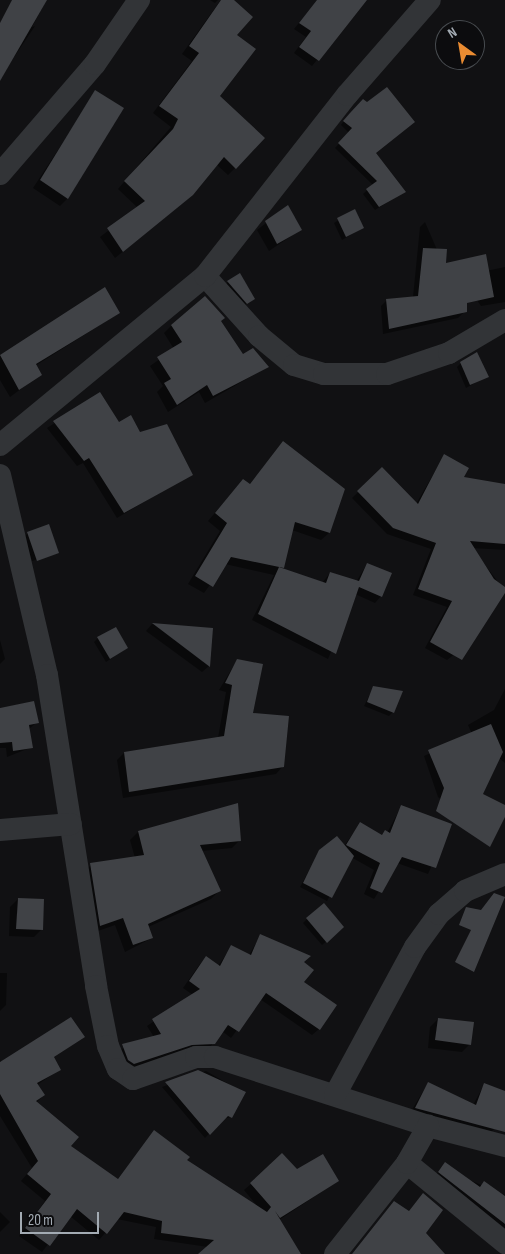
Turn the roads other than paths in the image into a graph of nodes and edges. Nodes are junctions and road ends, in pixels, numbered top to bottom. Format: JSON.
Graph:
{"nodes":[{"id":1,"x":139,"y":0,"type":"edge"},
{"id":2,"x":430,"y":0,"type":"edge"},
{"id":3,"x":0,"y":174,"type":"edge"},
{"id":4,"x":205,"y":276,"type":"junction"},
{"id":5,"x":505,"y":320,"type":"edge"},
{"id":6,"x":0,"y":445,"type":"edge"},
{"id":7,"x":0,"y":475,"type":"edge"},
{"id":8,"x":71,"y":824,"type":"junction"},
{"id":9,"x":0,"y":830,"type":"edge"},
{"id":10,"x":505,"y":874,"type":"edge"},
{"id":11,"x":336,"y":1095,"type":"junction"},
{"id":12,"x":428,"y":1126,"type":"junction"},
{"id":13,"x":505,"y":1146,"type":"edge"},
{"id":14,"x":407,"y":1163,"type":"junction"},
{"id":15,"x":505,"y":1243,"type":"edge"},
{"id":16,"x":335,"y":1254,"type":"edge"}],
"edges":[{"from":1,"to":3,"type":"street"},
{"from":2,"to":4,"type":"street"},
{"from":4,"to":5,"type":"street"},
{"from":4,"to":6,"type":"street"},
{"from":7,"to":8,"type":"street"},
{"from":8,"to":9,"type":"street"},
{"from":8,"to":11,"type":"street"},
{"from":10,"to":11,"type":"street"},
{"from":11,"to":12,"type":"street"},
{"from":12,"to":13,"type":"street"},
{"from":12,"to":14,"type":"street"},
{"from":14,"to":15,"type":"street"},
{"from":14,"to":16,"type":"street"}]}
